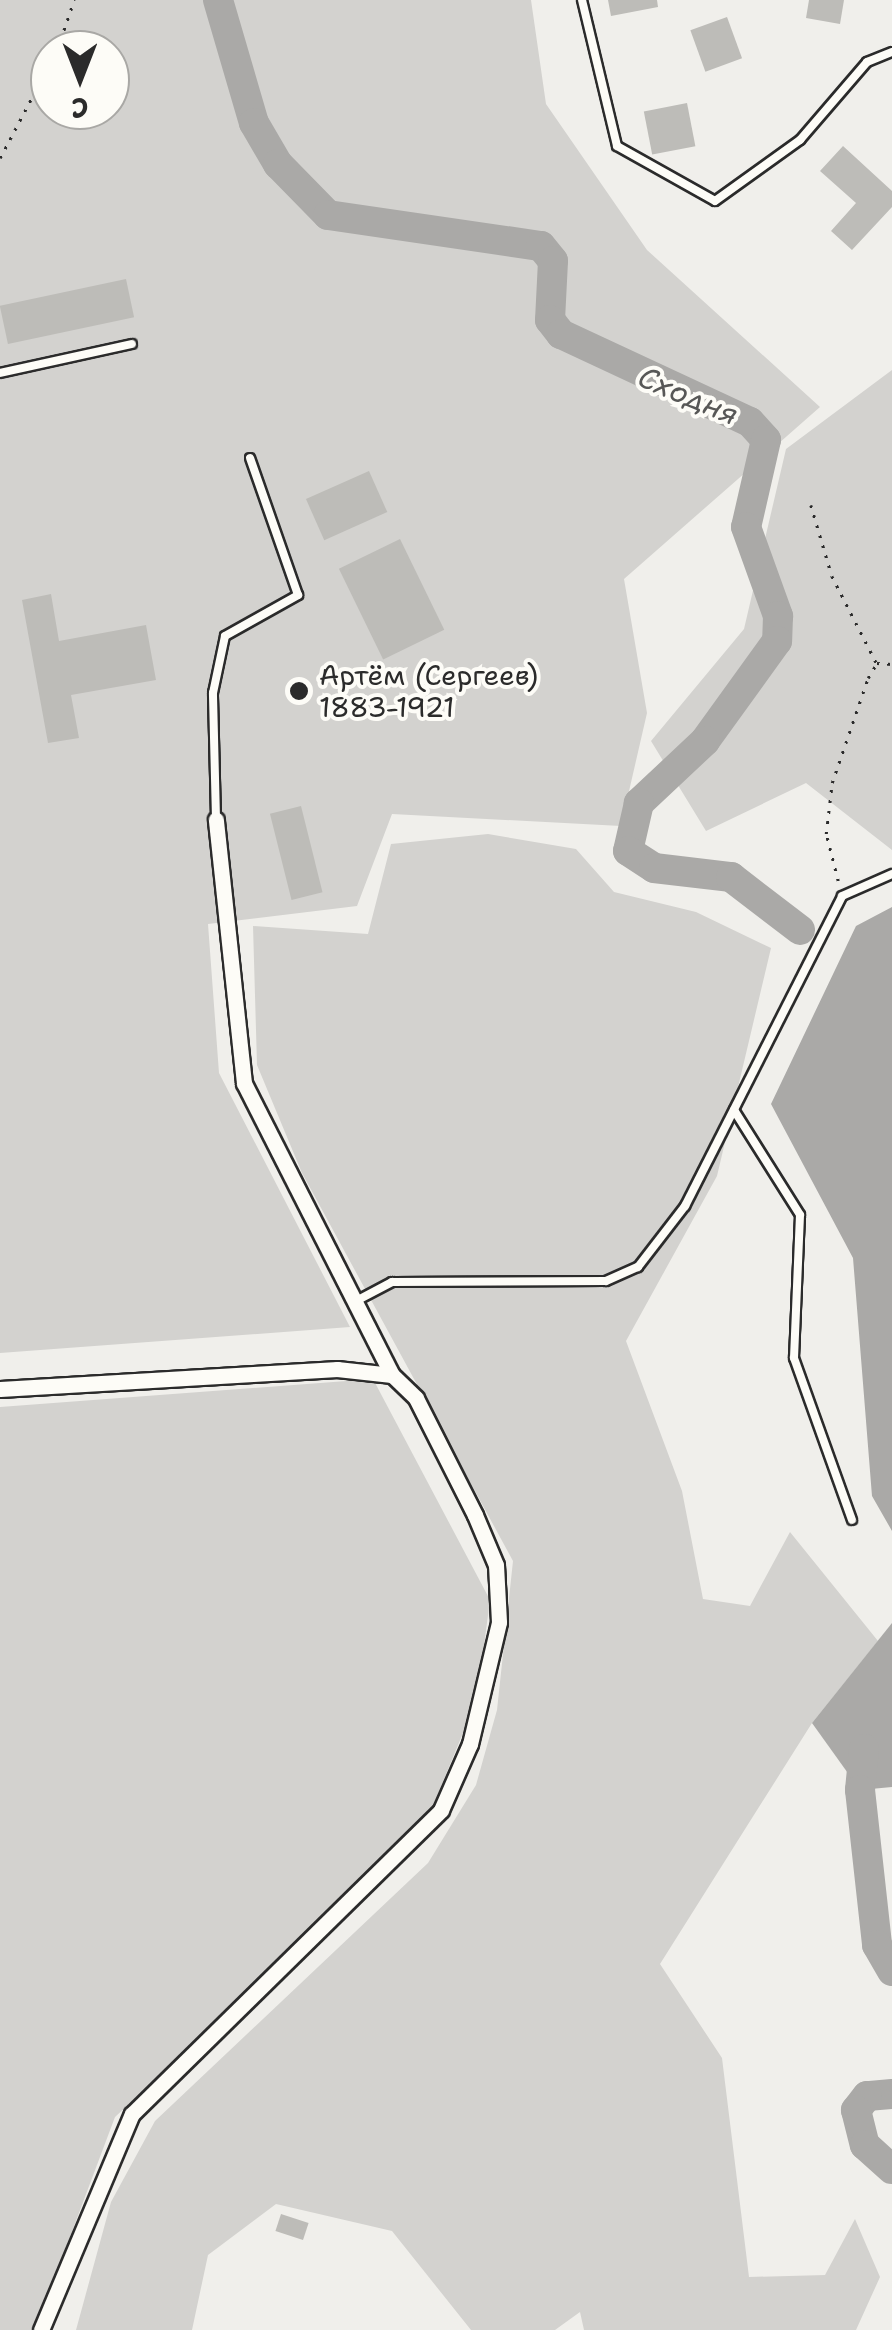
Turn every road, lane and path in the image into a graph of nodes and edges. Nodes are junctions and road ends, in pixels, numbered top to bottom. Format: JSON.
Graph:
{"nodes":[{"id":1,"x":74,"y":0,"type":"edge"},
{"id":2,"x":582,"y":0,"type":"edge"},
{"id":3,"x":64,"y":30,"type":"edge"},
{"id":4,"x":892,"y":52,"type":"edge"},
{"id":5,"x":30,"y":101,"type":"edge"},
{"id":6,"x":0,"y":158,"type":"edge"},
{"id":7,"x":132,"y":344,"type":"dead end"},
{"id":8,"x":0,"y":373,"type":"edge"},
{"id":9,"x":250,"y":458,"type":"dead end"},
{"id":10,"x":811,"y":505,"type":"dead end"},
{"id":11,"x":877,"y":663,"type":"junction"},
{"id":12,"x":892,"y":664,"type":"edge"},
{"id":13,"x":216,"y":819,"type":"joint"},
{"id":14,"x":892,"y":874,"type":"edge"},
{"id":15,"x":842,"y":896,"type":"junction"},
{"id":16,"x":734,"y":1110,"type":"junction"},
{"id":17,"x":356,"y":1302,"type":"junction"},
{"id":18,"x":392,"y":1375,"type":"junction"},
{"id":19,"x":0,"y":1388,"type":"edge"},
{"id":20,"x":852,"y":1520,"type":"dead end"},
{"id":21,"x":41,"y":2330,"type":"edge"}],
"edges":[{"from":1,"to":3,"type":"path"},
{"from":2,"to":4,"type":"lane"},
{"from":5,"to":6,"type":"path"},
{"from":7,"to":8,"type":"lane"},
{"from":9,"to":13,"type":"lane"},
{"from":10,"to":11,"type":"path"},
{"from":11,"to":12,"type":"path"},
{"from":11,"to":15,"type":"path"},
{"from":13,"to":17,"type":"street"},
{"from":14,"to":15,"type":"lane"},
{"from":15,"to":16,"type":"lane"},
{"from":16,"to":17,"type":"lane"},
{"from":16,"to":20,"type":"lane"},
{"from":17,"to":18,"type":"street"},
{"from":18,"to":19,"type":"street"},
{"from":18,"to":21,"type":"street"}]}
